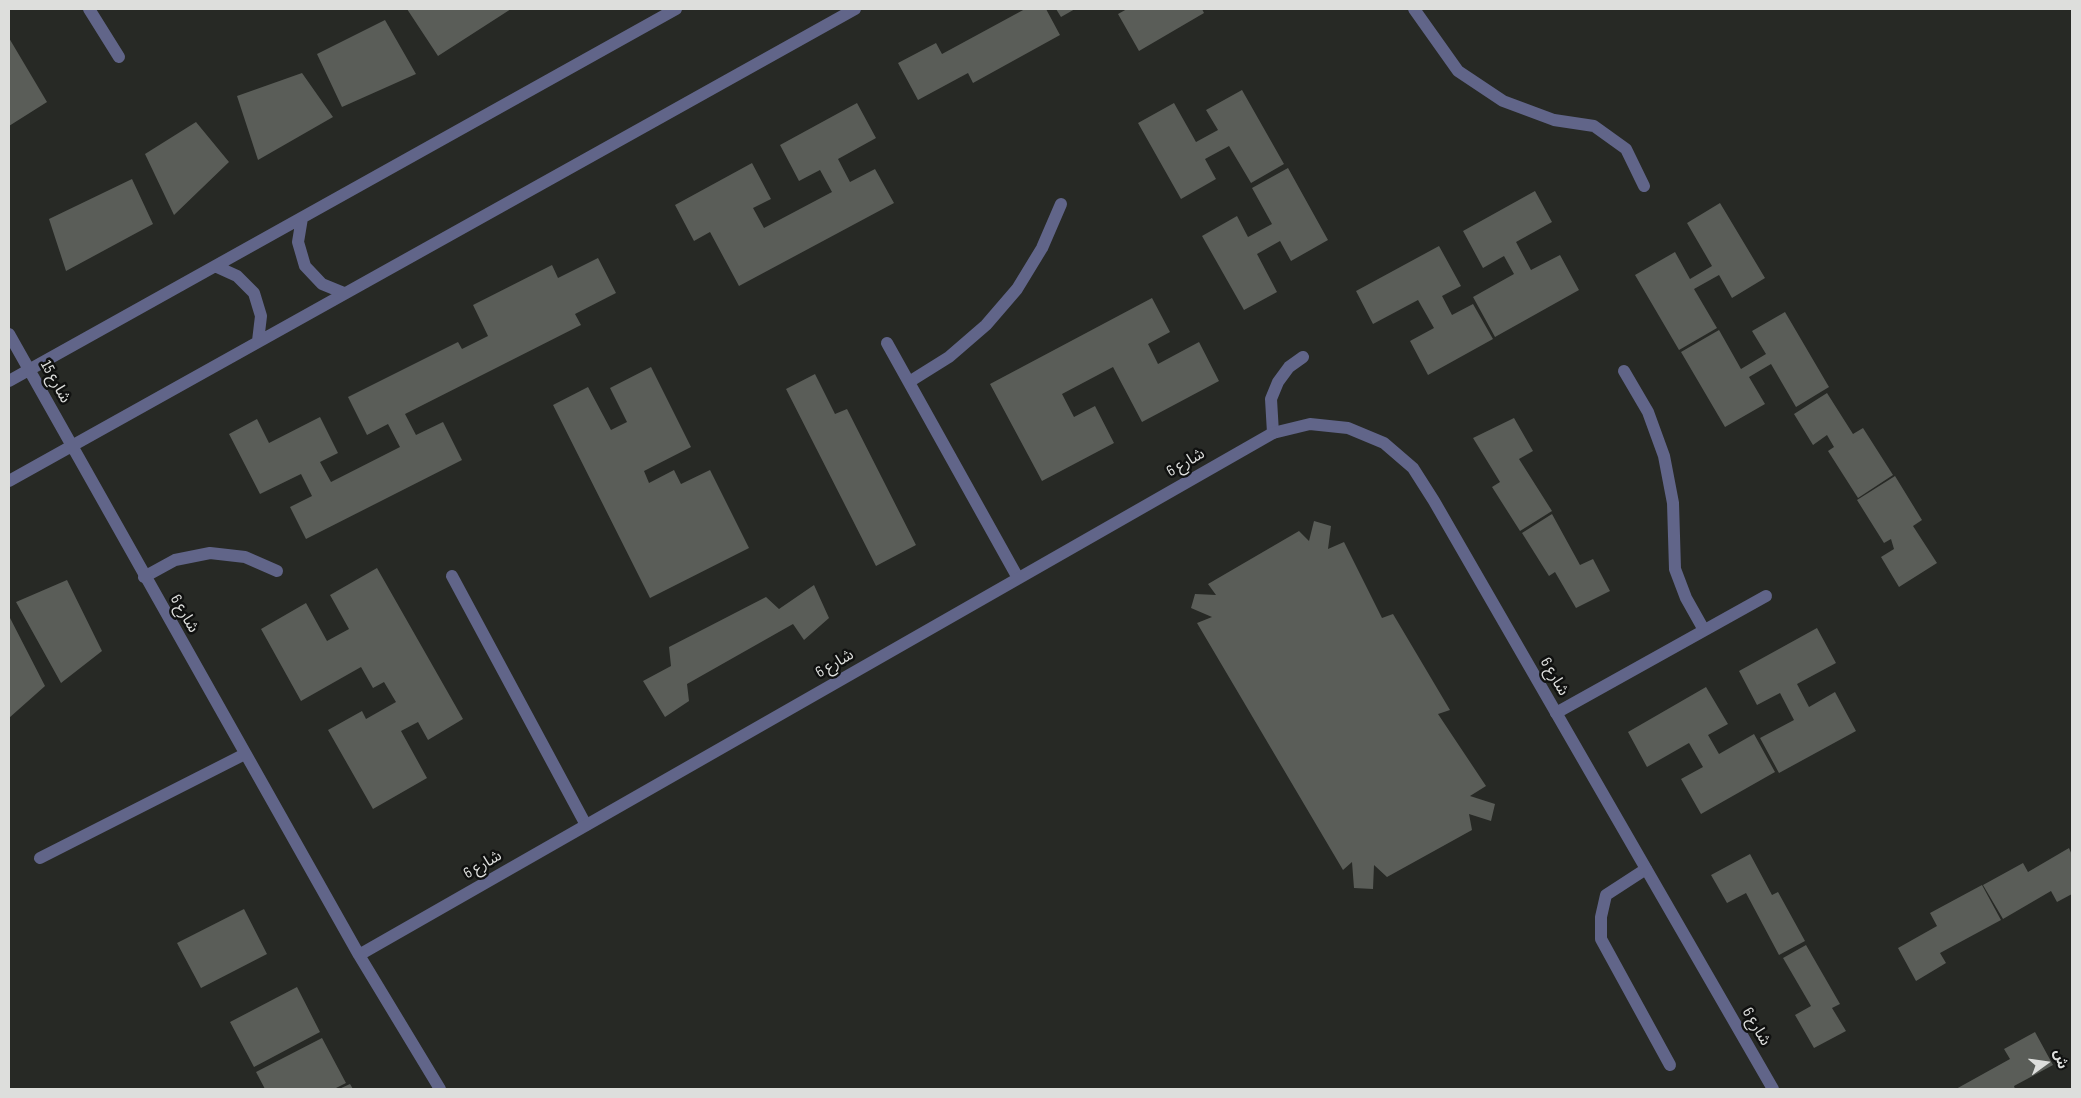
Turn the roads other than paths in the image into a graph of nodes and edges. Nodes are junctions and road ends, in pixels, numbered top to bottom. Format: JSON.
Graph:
{"nodes":[{"id":1,"x":89,"y":9,"type":"edge"},
{"id":2,"x":676,"y":9,"type":"edge"},
{"id":3,"x":855,"y":9,"type":"edge"},
{"id":4,"x":1414,"y":9,"type":"edge"},
{"id":5,"x":119,"y":57,"type":"dead end"},
{"id":6,"x":1644,"y":186,"type":"dead end"},
{"id":7,"x":1061,"y":204,"type":"dead end"},
{"id":8,"x":302,"y":218,"type":"junction"},
{"id":9,"x":215,"y":266,"type":"junction"},
{"id":10,"x":344,"y":293,"type":"junction"},
{"id":11,"x":9,"y":334,"type":"edge"},
{"id":12,"x":258,"y":341,"type":"junction"},
{"id":13,"x":887,"y":343,"type":"dead end"},
{"id":14,"x":1303,"y":357,"type":"dead end"},
{"id":15,"x":30,"y":369,"type":"junction"},
{"id":16,"x":1624,"y":371,"type":"dead end"},
{"id":17,"x":9,"y":381,"type":"edge"},
{"id":18,"x":909,"y":382,"type":"junction"},
{"id":19,"x":1272,"y":433,"type":"junction"},
{"id":20,"x":72,"y":446,"type":"junction"},
{"id":21,"x":9,"y":481,"type":"edge"},
{"id":22,"x":277,"y":571,"type":"dead end"},
{"id":23,"x":452,"y":576,"type":"dead end"},
{"id":24,"x":144,"y":577,"type":"junction"},
{"id":25,"x":1018,"y":578,"type":"junction"},
{"id":26,"x":1766,"y":596,"type":"dead end"},
{"id":27,"x":1704,"y":630,"type":"junction"},
{"id":28,"x":1556,"y":713,"type":"junction"},
{"id":29,"x":245,"y":754,"type":"junction"},
{"id":30,"x":586,"y":825,"type":"junction"},
{"id":31,"x":40,"y":858,"type":"dead end"},
{"id":32,"x":1646,"y":869,"type":"junction"},
{"id":33,"x":359,"y":955,"type":"junction"},
{"id":34,"x":1670,"y":1065,"type":"dead end"},
{"id":35,"x":440,"y":1089,"type":"edge"},
{"id":36,"x":1774,"y":1089,"type":"edge"}],
"edges":[{"from":1,"to":5,"type":"street"},
{"from":2,"to":8,"type":"street"},
{"from":3,"to":10,"type":"street"},
{"from":4,"to":6,"type":"street"},
{"from":7,"to":18,"type":"street"},
{"from":8,"to":9,"type":"street"},
{"from":8,"to":10,"type":"street"},
{"from":9,"to":12,"type":"street"},
{"from":9,"to":15,"type":"street"},
{"from":10,"to":12,"type":"street"},
{"from":11,"to":15,"type":"street","name":"شارع 15"},
{"from":12,"to":20,"type":"street"},
{"from":13,"to":18,"type":"street"},
{"from":14,"to":19,"type":"street"},
{"from":15,"to":17,"type":"street"},
{"from":15,"to":20,"type":"street","name":"شارع 15"},
{"from":16,"to":27,"type":"street"},
{"from":18,"to":25,"type":"street"},
{"from":19,"to":25,"type":"street","name":"شارع 6"},
{"from":19,"to":28,"type":"street","name":"شارع 6"},
{"from":20,"to":21,"type":"street"},
{"from":20,"to":24,"type":"street","name":"شارع 6"},
{"from":22,"to":24,"type":"street"},
{"from":23,"to":30,"type":"street"},
{"from":24,"to":29,"type":"street","name":"شارع 6"},
{"from":25,"to":30,"type":"street","name":"شارع 6"},
{"from":26,"to":27,"type":"street"},
{"from":27,"to":28,"type":"street"},
{"from":28,"to":32,"type":"street","name":"شارع 6"},
{"from":29,"to":31,"type":"street"},
{"from":29,"to":33,"type":"street","name":"شارع 6"},
{"from":30,"to":33,"type":"street","name":"شارع 6"},
{"from":32,"to":34,"type":"street"},
{"from":32,"to":36,"type":"street","name":"شارع 6"},
{"from":33,"to":35,"type":"street","name":"شارع 6"}]}
